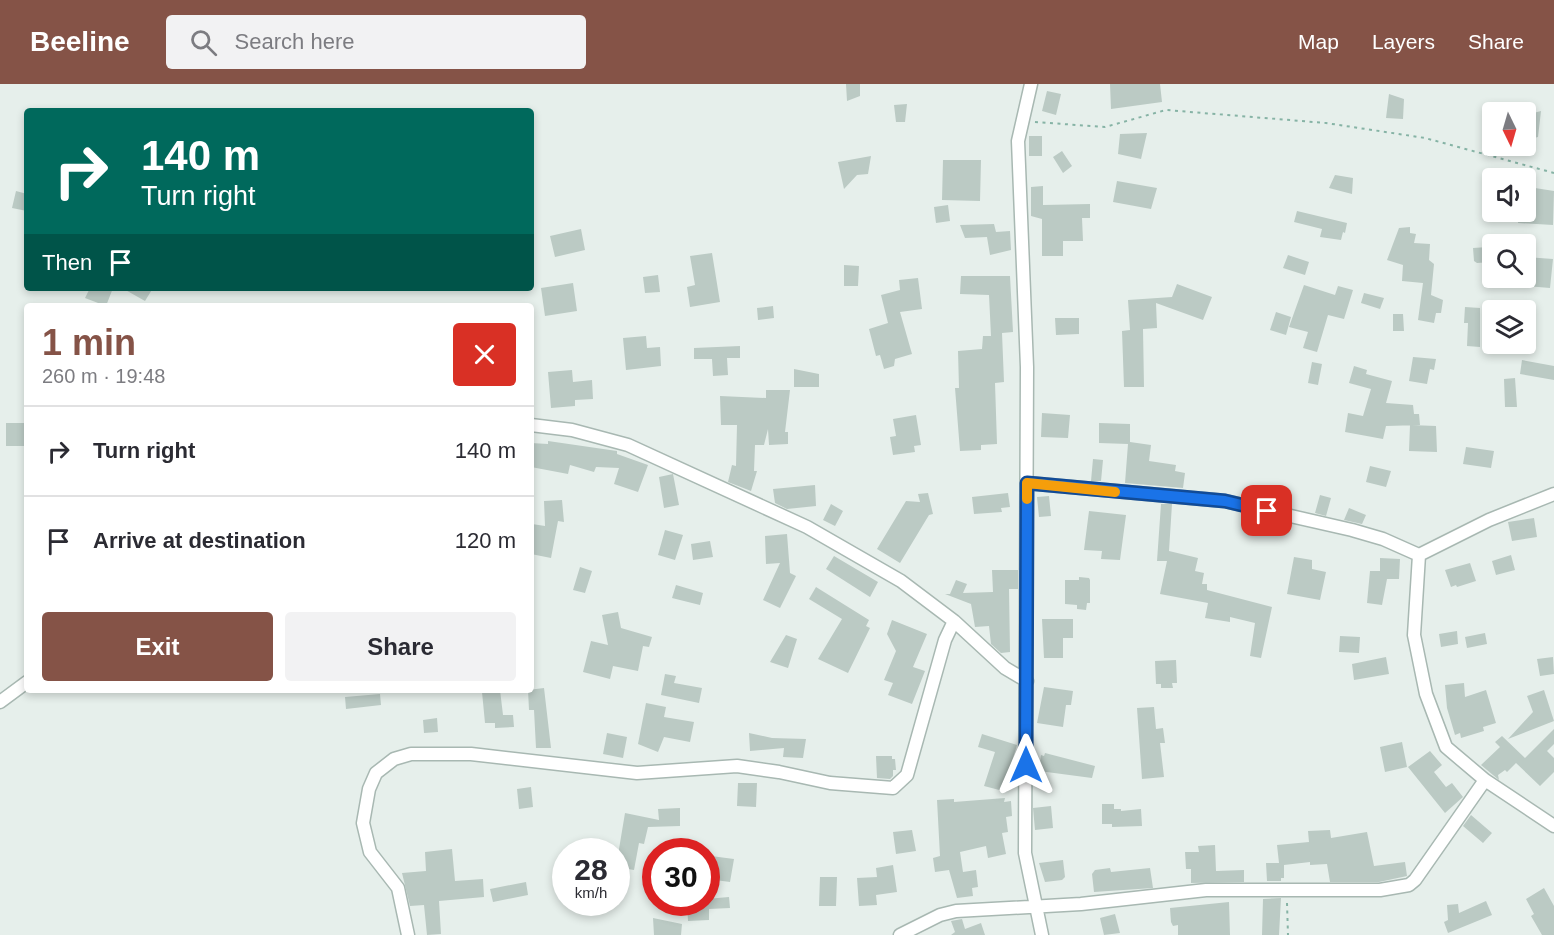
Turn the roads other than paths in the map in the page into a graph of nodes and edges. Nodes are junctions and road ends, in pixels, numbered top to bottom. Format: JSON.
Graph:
{"nodes":[{"id":1,"x":1031,"y":84,"type":"edge"},
{"id":2,"x":534,"y":425,"type":"edge"},
{"id":3,"x":1027,"y":483,"type":"junction"},
{"id":4,"x":1554,"y":494,"type":"edge"},
{"id":5,"x":1419,"y":555,"type":"junction"},
{"id":6,"x":954,"y":621,"type":"junction"},
{"id":7,"x":1027,"y":681,"type":"junction"},
{"id":8,"x":24,"y":684,"type":"edge"},
{"id":9,"x":0,"y":702,"type":"edge"},
{"id":10,"x":1485,"y":780,"type":"junction"},
{"id":11,"x":1554,"y":826,"type":"edge"},
{"id":12,"x":1035,"y":907,"type":"junction"},
{"id":13,"x":408,"y":935,"type":"edge"},
{"id":14,"x":900,"y":935,"type":"edge"},
{"id":15,"x":1042,"y":935,"type":"edge"}],
"edges":[{"from":1,"to":3,"type":"street"},
{"from":2,"to":6,"type":"street"},
{"from":3,"to":5,"type":"street"},
{"from":3,"to":7,"type":"street"},
{"from":4,"to":5,"type":"street"},
{"from":5,"to":10,"type":"street"},
{"from":6,"to":7,"type":"street"},
{"from":6,"to":13,"type":"street"},
{"from":7,"to":12,"type":"street"},
{"from":8,"to":9,"type":"street"},
{"from":10,"to":11,"type":"street"},
{"from":10,"to":12,"type":"street"},
{"from":12,"to":14,"type":"street"},
{"from":12,"to":15,"type":"street"}]}
